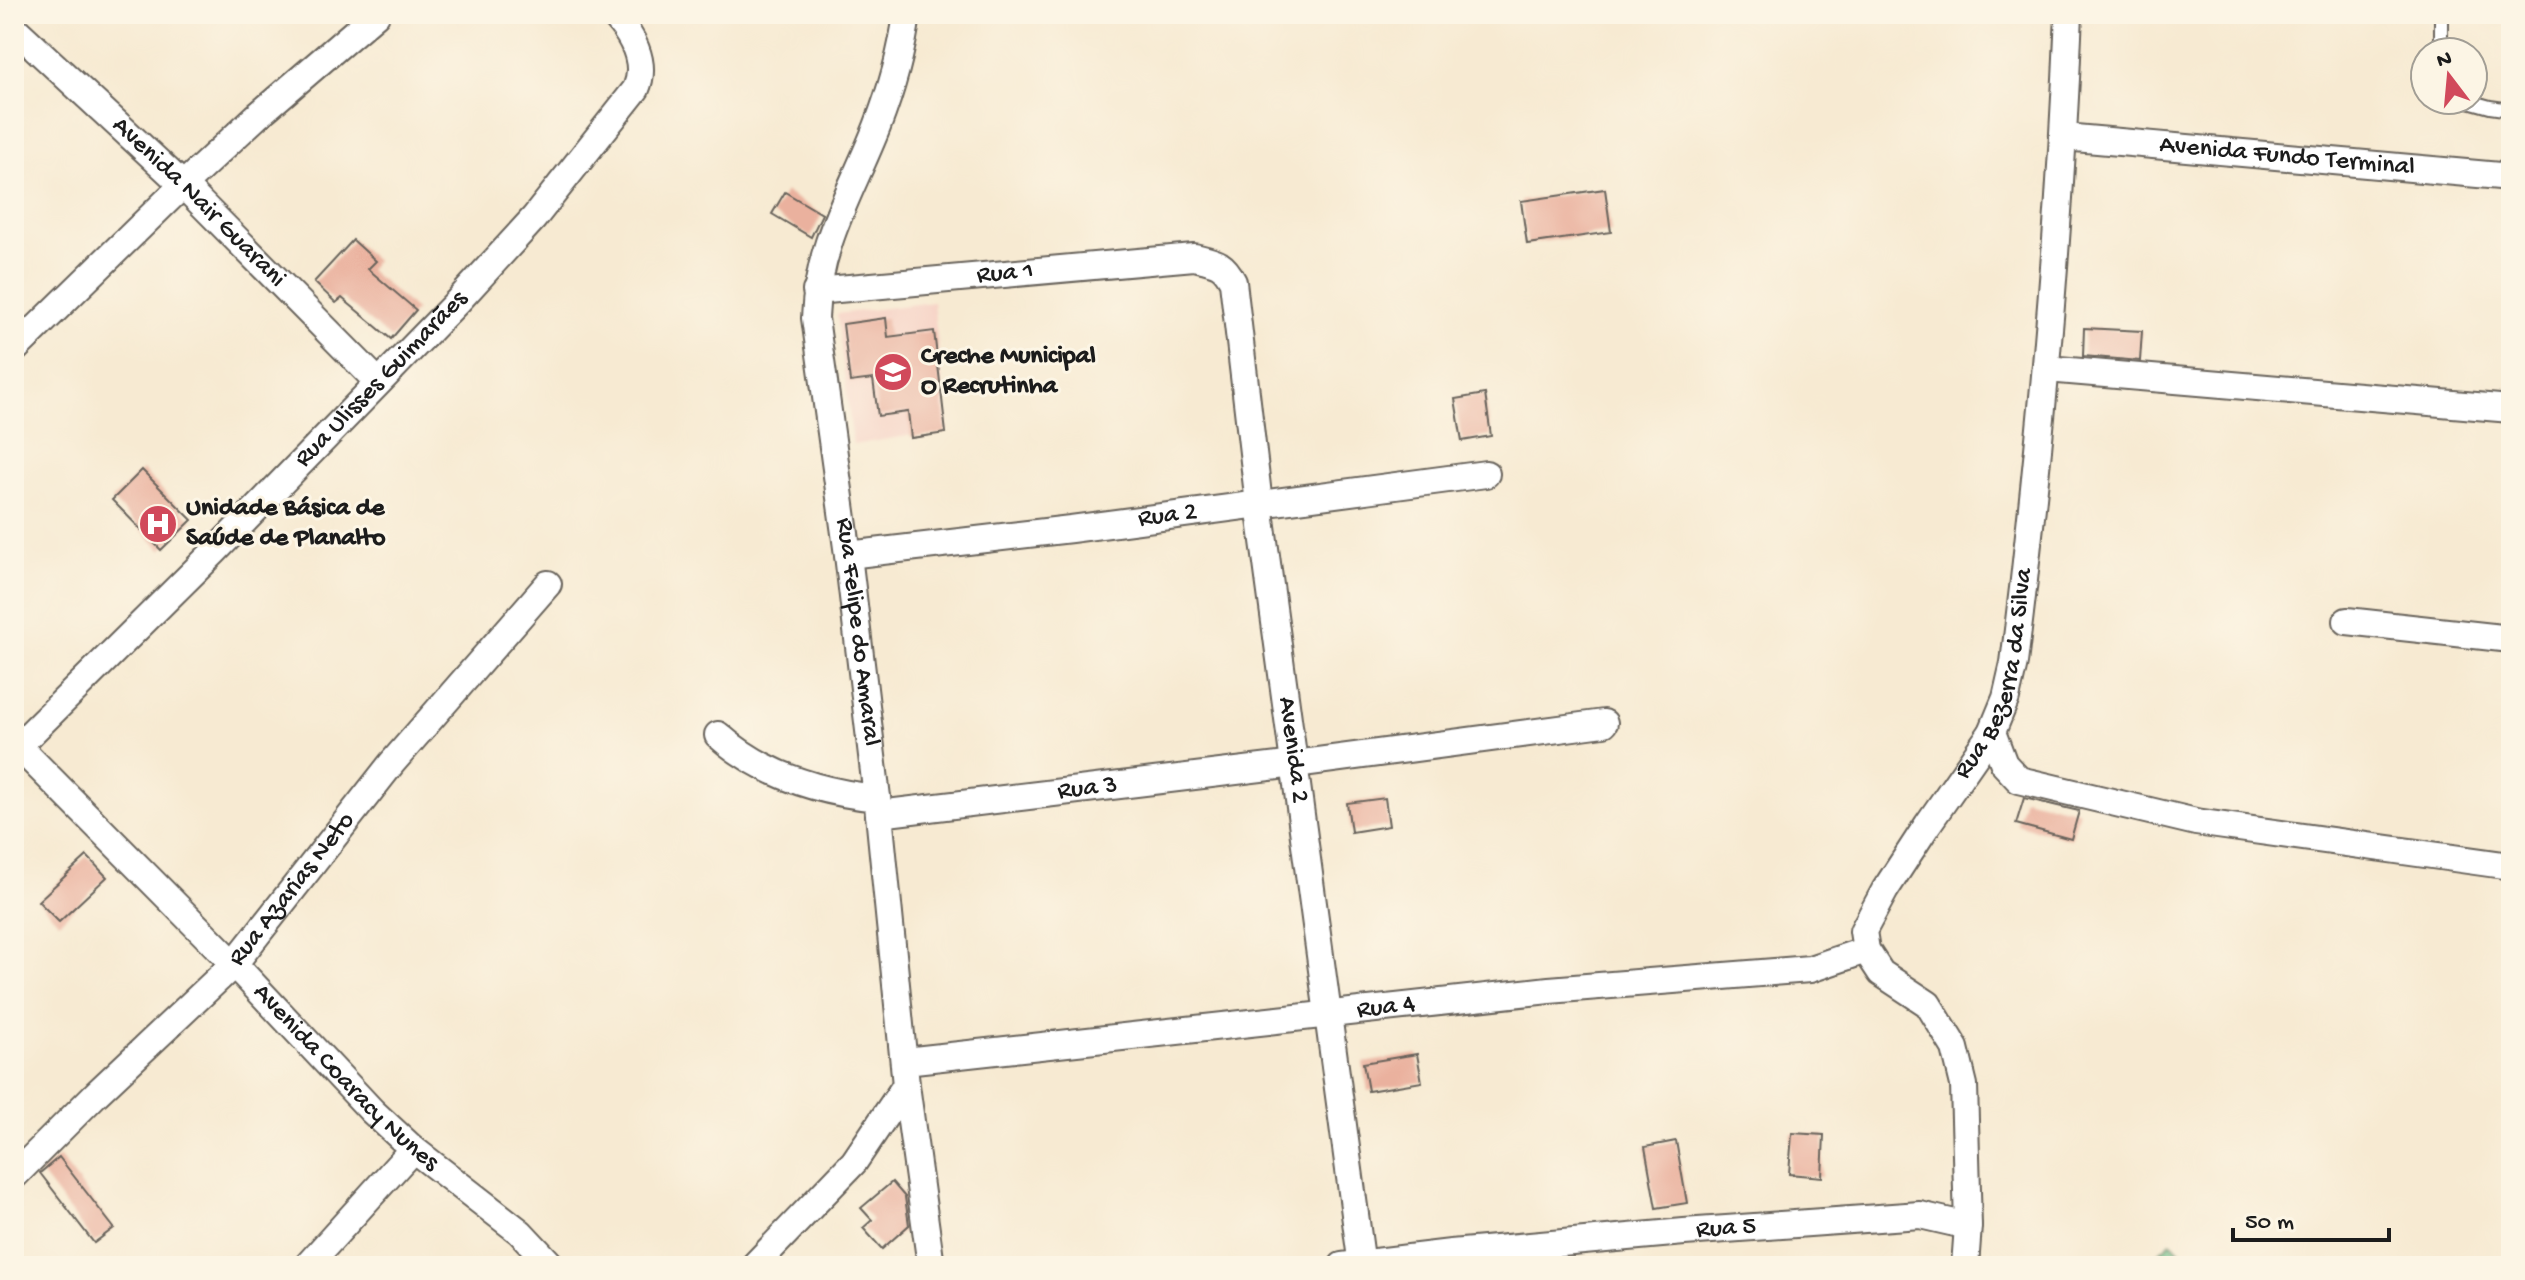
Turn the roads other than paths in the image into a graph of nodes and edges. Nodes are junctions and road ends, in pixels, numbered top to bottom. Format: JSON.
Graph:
{"nodes":[{"id":1,"x":376,"y":14,"type":"edge"},
{"id":2,"x":613,"y":14,"type":"edge"},
{"id":3,"x":907,"y":14,"type":"edge"},
{"id":4,"x":2069,"y":14,"type":"edge"},
{"id":5,"x":2441,"y":14,"type":"edge"},
{"id":6,"x":14,"y":28,"type":"edge"},
{"id":7,"x":2441,"y":36,"type":"edge"},
{"id":8,"x":2489,"y":105,"type":"edge"},
{"id":9,"x":2511,"y":110,"type":"edge"},
{"id":10,"x":2064,"y":137,"type":"junction"},
{"id":11,"x":2511,"y":177,"type":"edge"},
{"id":12,"x":183,"y":185,"type":"junction"},
{"id":13,"x":1194,"y":257,"type":"joint"},
{"id":14,"x":816,"y":291,"type":"junction"},
{"id":15,"x":14,"y":350,"type":"edge"},
{"id":16,"x":2047,"y":369,"type":"junction"},
{"id":17,"x":378,"y":382,"type":"junction"},
{"id":18,"x":2511,"y":409,"type":"edge"},
{"id":19,"x":1486,"y":474,"type":"dead end"},
{"id":20,"x":1259,"y":504,"type":"junction"},
{"id":21,"x":848,"y":555,"type":"junction"},
{"id":22,"x":548,"y":584,"type":"dead end"},
{"id":23,"x":2347,"y":621,"type":"dead end"},
{"id":24,"x":2511,"y":639,"type":"edge"},
{"id":25,"x":1604,"y":723,"type":"dead end"},
{"id":26,"x":1992,"y":732,"type":"junction"},
{"id":27,"x":718,"y":735,"type":"dead end"},
{"id":28,"x":15,"y":746,"type":"edge"},
{"id":29,"x":1295,"y":764,"type":"junction"},
{"id":30,"x":878,"y":806,"type":"junction"},
{"id":31,"x":2511,"y":866,"type":"edge"},
{"id":32,"x":1865,"y":941,"type":"junction"},
{"id":33,"x":234,"y":964,"type":"junction"},
{"id":34,"x":1326,"y":1013,"type":"junction"},
{"id":35,"x":906,"y":1073,"type":"junction"},
{"id":36,"x":413,"y":1149,"type":"junction"},
{"id":37,"x":14,"y":1176,"type":"edge"},
{"id":38,"x":1968,"y":1226,"type":"junction"},
{"id":39,"x":1355,"y":1265,"type":"edge"},
{"id":40,"x":307,"y":1266,"type":"edge"},
{"id":41,"x":552,"y":1266,"type":"edge"},
{"id":42,"x":754,"y":1266,"type":"edge"},
{"id":43,"x":931,"y":1266,"type":"edge"},
{"id":44,"x":1965,"y":1266,"type":"edge"}],
"edges":[{"from":1,"to":12,"type":"street"},
{"from":2,"to":17,"type":"street","name":"Rua Ulisses Guimarães"},
{"from":3,"to":14,"type":"street","name":"Rua Felipe do Amaral"},
{"from":4,"to":10,"type":"street","name":"Rua Bezerra da Silva"},
{"from":5,"to":7,"type":"lane"},
{"from":6,"to":12,"type":"street","name":"Avenida Nair Guarani"},
{"from":8,"to":9,"type":"lane"},
{"from":10,"to":11,"type":"street","name":"Avenida Fundo Terminal"},
{"from":10,"to":16,"type":"street","name":"Rua Bezerra da Silva"},
{"from":12,"to":15,"type":"street"},
{"from":12,"to":17,"type":"street","name":"Avenida Nair Guarani"},
{"from":13,"to":14,"type":"street","name":"Rua 1"},
{"from":13,"to":20,"type":"street","name":"Avenida 2"},
{"from":14,"to":21,"type":"street","name":"Rua Felipe do Amaral"},
{"from":16,"to":18,"type":"street"},
{"from":16,"to":26,"type":"street","name":"Rua Bezerra da Silva"},
{"from":17,"to":28,"type":"street","name":"Rua Ulisses Guimarães"},
{"from":19,"to":20,"type":"street","name":"Rua 2"},
{"from":20,"to":21,"type":"street","name":"Rua 2"},
{"from":20,"to":29,"type":"street","name":"Avenida 2"},
{"from":21,"to":30,"type":"street","name":"Rua Felipe do Amaral"},
{"from":22,"to":33,"type":"street","name":"Rua Azarias Neto"},
{"from":23,"to":24,"type":"street"},
{"from":25,"to":29,"type":"street","name":"Rua 3"},
{"from":26,"to":31,"type":"street"},
{"from":26,"to":32,"type":"street","name":"Rua Bezerra da Silva"},
{"from":27,"to":30,"type":"street","name":"Rua 3"},
{"from":28,"to":33,"type":"street","name":"Avenida Coaracy Nunes"},
{"from":29,"to":30,"type":"street","name":"Rua 3"},
{"from":29,"to":34,"type":"street","name":"Avenida 2"},
{"from":30,"to":35,"type":"street","name":"Rua Felipe do Amaral"},
{"from":32,"to":34,"type":"street","name":"Rua 4"},
{"from":32,"to":38,"type":"street"},
{"from":33,"to":36,"type":"street","name":"Avenida Coaracy Nunes"},
{"from":33,"to":37,"type":"street","name":"Rua Azarias Neto"},
{"from":34,"to":35,"type":"street","name":"Rua 4"},
{"from":34,"to":39,"type":"street","name":"Avenida 2"},
{"from":35,"to":42,"type":"street"},
{"from":35,"to":43,"type":"street","name":"Rua Felipe do Amaral"},
{"from":36,"to":40,"type":"street"},
{"from":36,"to":41,"type":"street","name":"Avenida Coaracy Nunes"},
{"from":38,"to":39,"type":"street","name":"Rua 5"},
{"from":38,"to":44,"type":"street"}]}
